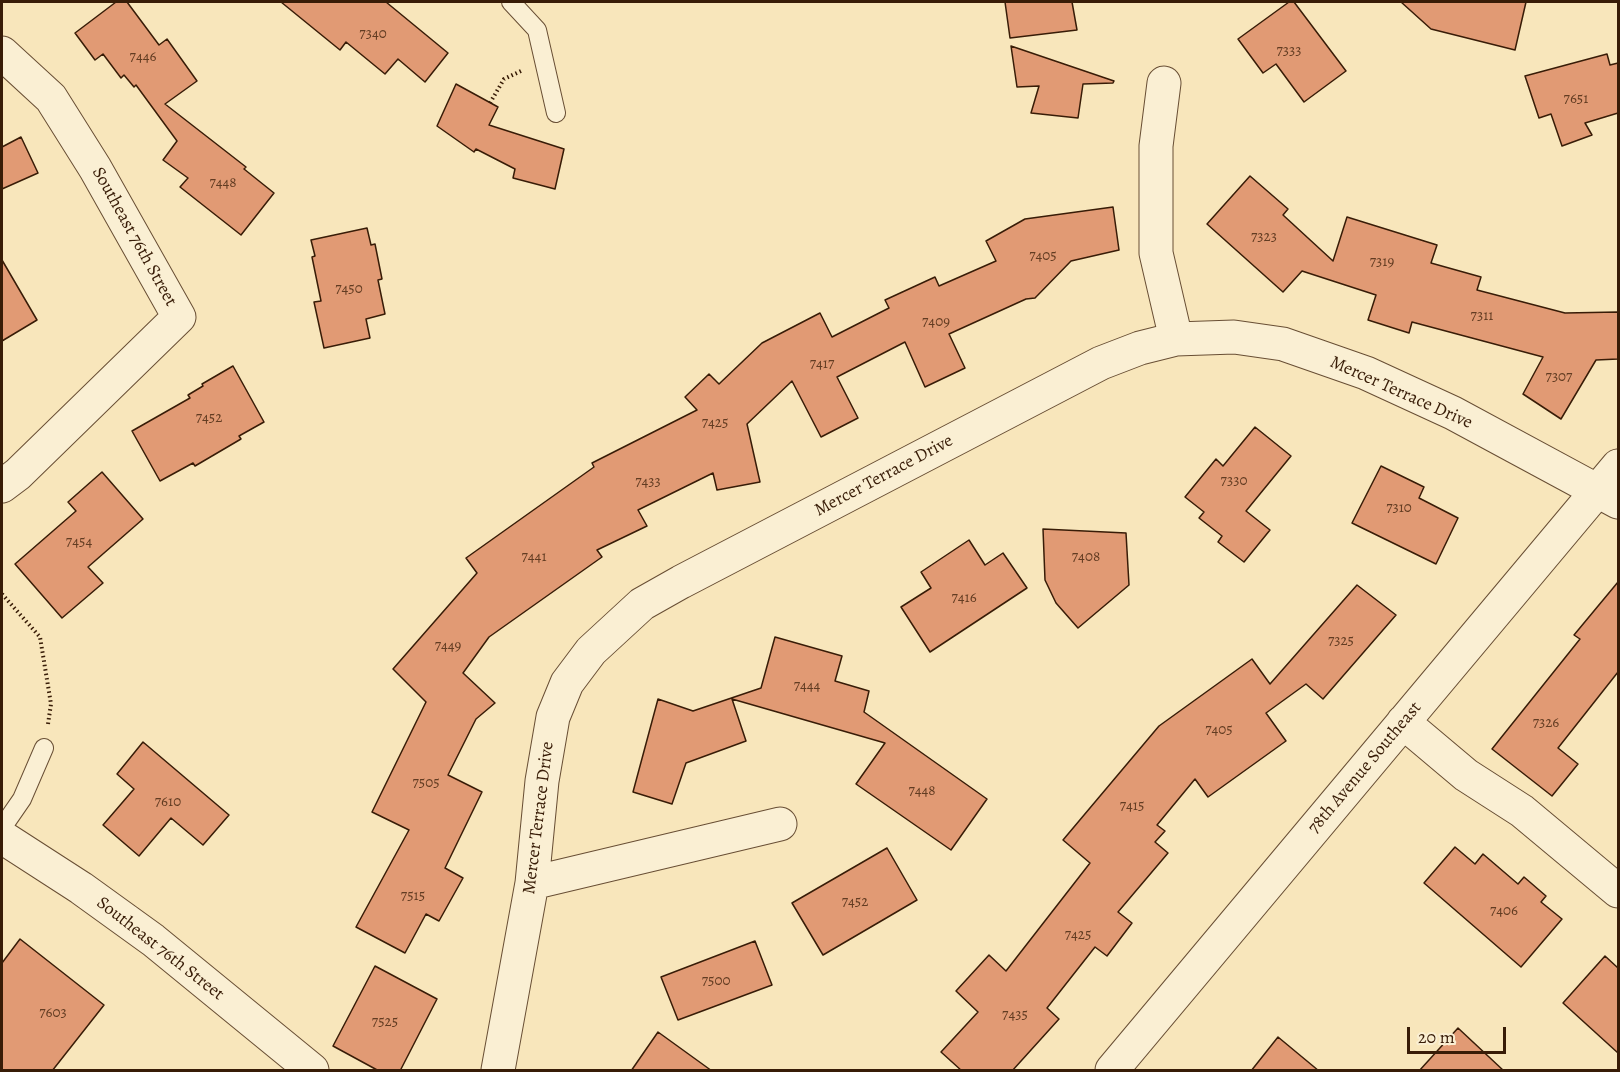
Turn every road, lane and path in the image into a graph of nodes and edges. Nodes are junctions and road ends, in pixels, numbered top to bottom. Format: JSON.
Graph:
{"nodes":[{"id":1,"x":512,"y":2,"type":"edge"},
{"id":2,"x":2,"y":53,"type":"edge"},
{"id":3,"x":545,"y":62,"type":"junction"},
{"id":4,"x":1164,"y":83,"type":"dead end"},
{"id":5,"x":490,"y":102,"type":"dead end"},
{"id":6,"x":556,"y":113,"type":"dead end"},
{"id":7,"x":1176,"y":339,"type":"junction"},
{"id":8,"x":2,"y":486,"type":"edge"},
{"id":9,"x":1612,"y":486,"type":"edge"},
{"id":10,"x":2,"y":594,"type":"edge"},
{"id":11,"x":1403,"y":722,"type":"junction"},
{"id":12,"x":44,"y":748,"type":"joint"},
{"id":13,"x":780,"y":824,"type":"dead end"},
{"id":14,"x":2,"y":828,"type":"edge"},
{"id":15,"x":2,"y":837,"type":"edge"},
{"id":16,"x":532,"y":883,"type":"junction"},
{"id":17,"x":1618,"y":891,"type":"edge"},
{"id":18,"x":312,"y":1071,"type":"edge"},
{"id":19,"x":498,"y":1071,"type":"edge"},
{"id":20,"x":1112,"y":1071,"type":"edge"}],
"edges":[{"from":1,"to":3,"type":"lane"},
{"from":2,"to":8,"type":"street","name":"Southeast 76th Street"},
{"from":3,"to":5,"type":"path"},
{"from":3,"to":6,"type":"lane"},
{"from":4,"to":7,"type":"street"},
{"from":7,"to":9,"type":"street","name":"Mercer Terrace Drive"},
{"from":7,"to":16,"type":"street","name":"Mercer Terrace Drive"},
{"from":9,"to":11,"type":"street","name":"78th Avenue Southeast"},
{"from":10,"to":12,"type":"path"},
{"from":11,"to":17,"type":"street"},
{"from":11,"to":20,"type":"street","name":"78th Avenue Southeast"},
{"from":12,"to":14,"type":"lane"},
{"from":13,"to":16,"type":"street"},
{"from":15,"to":18,"type":"street","name":"Southeast 76th Street"},
{"from":16,"to":19,"type":"street","name":"Mercer Terrace Drive"}]}
